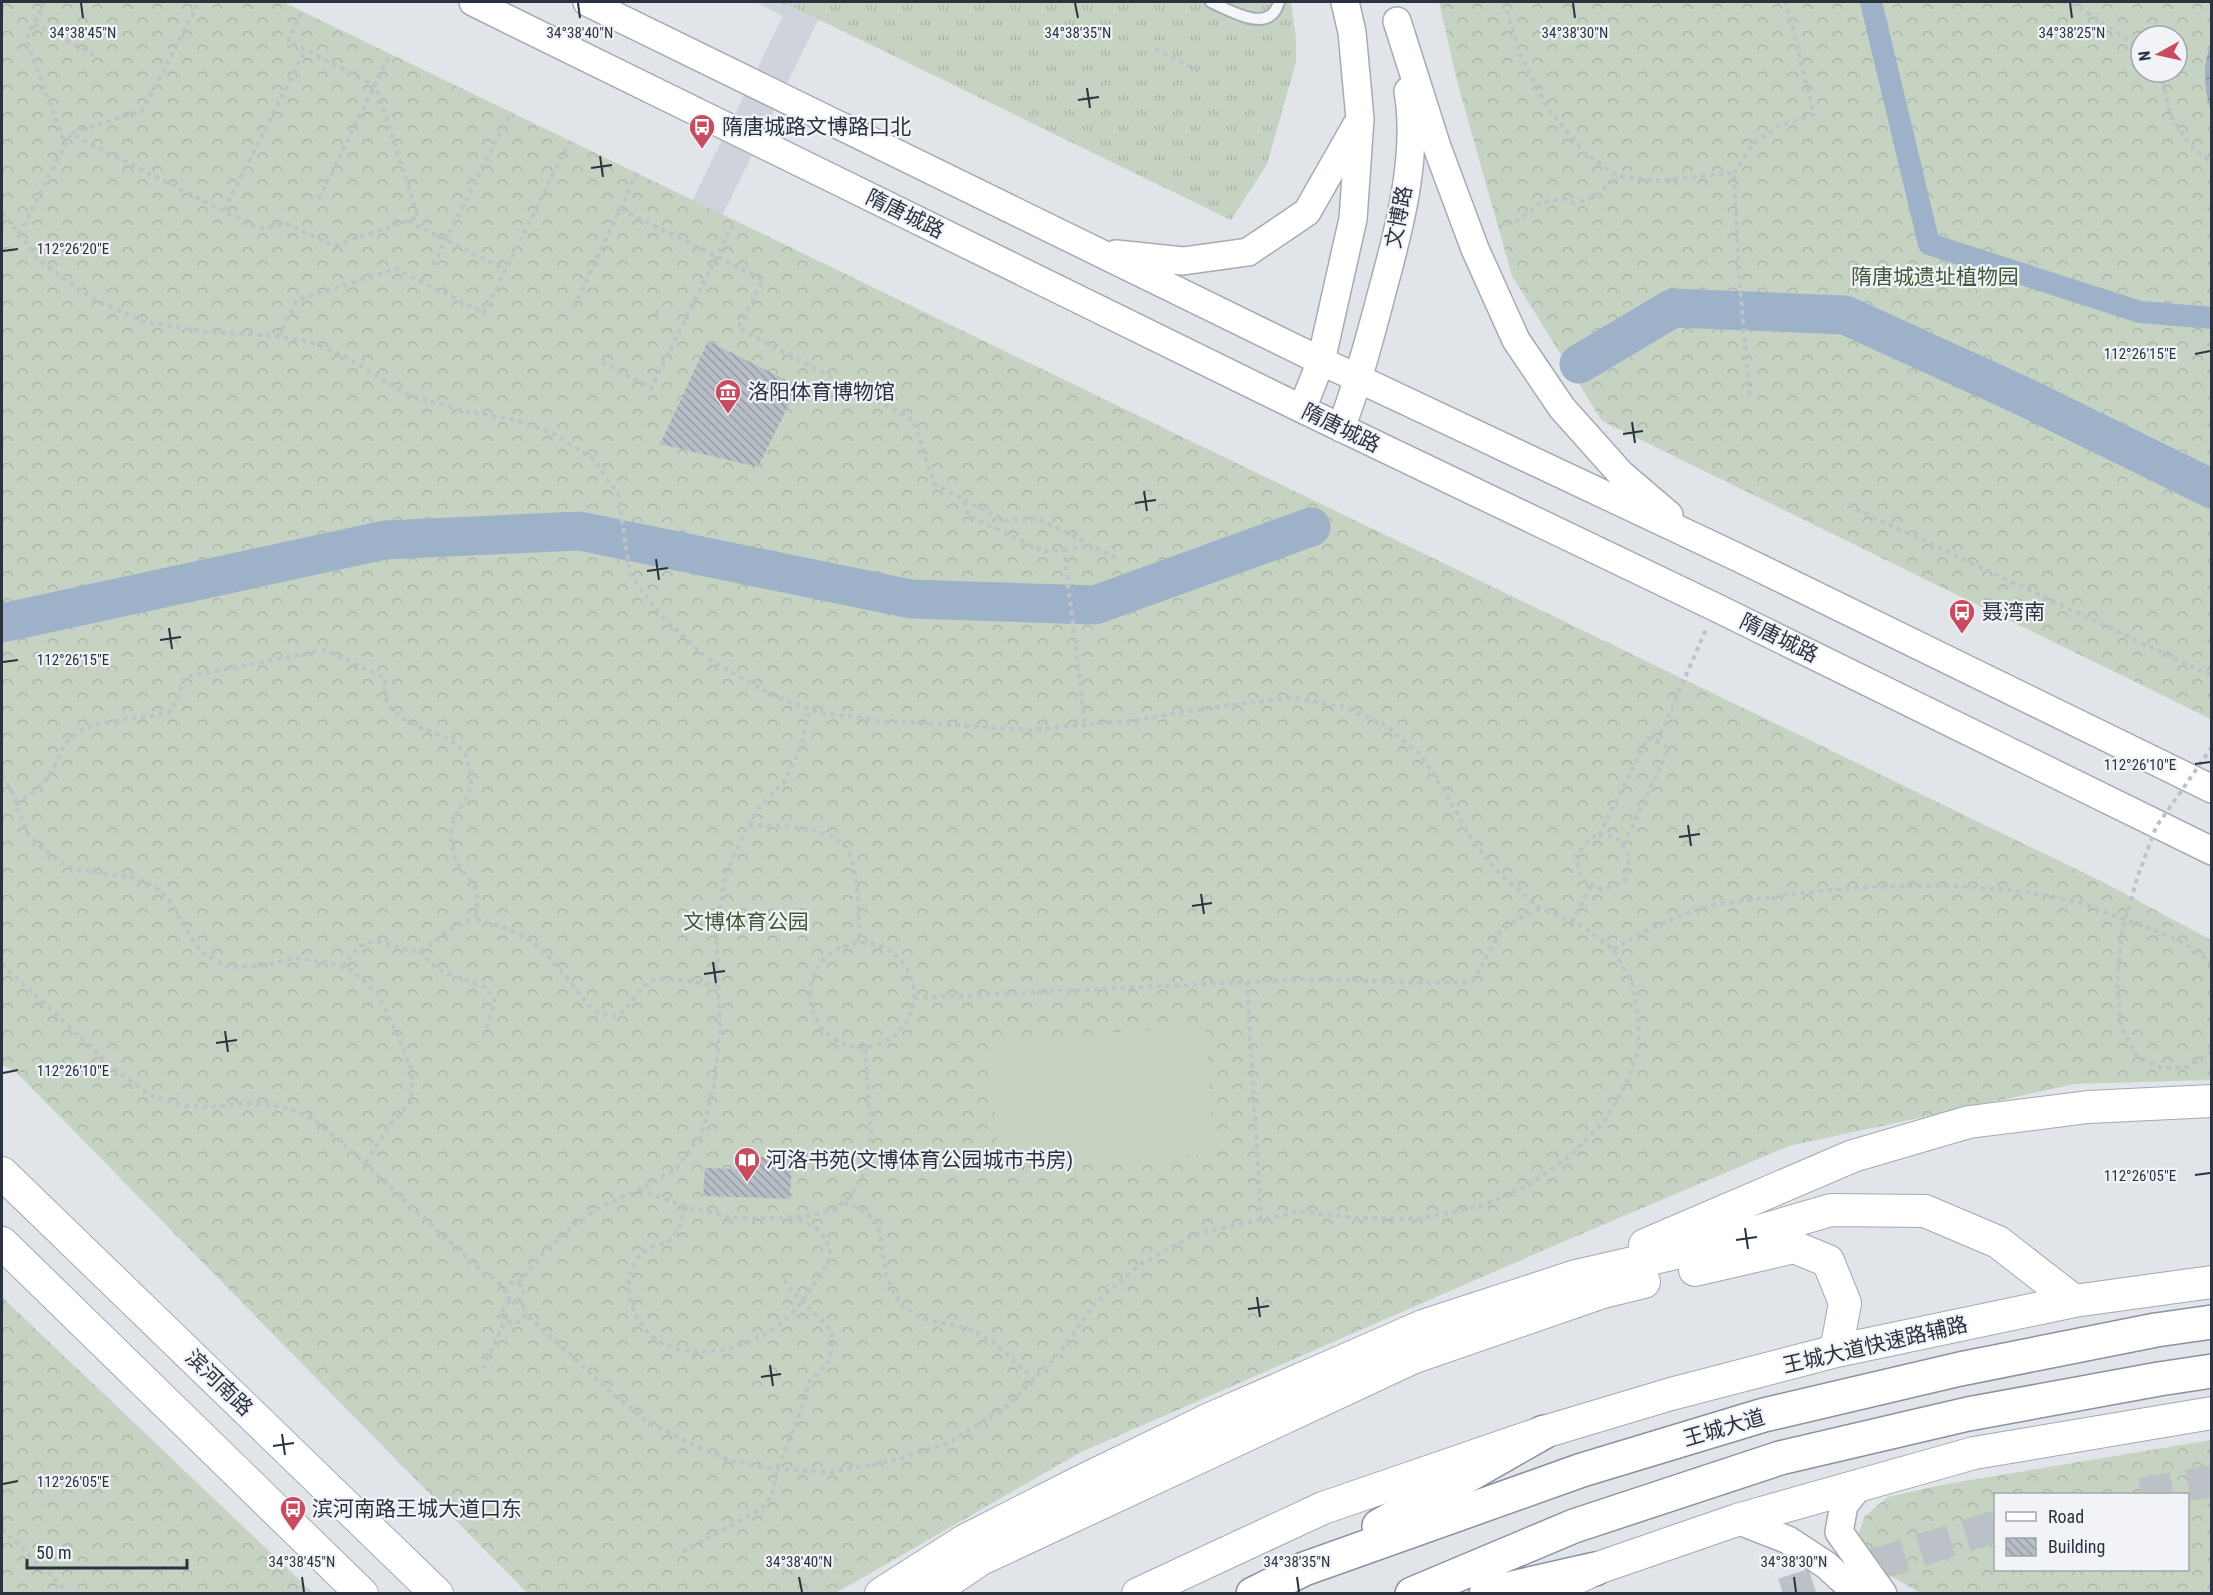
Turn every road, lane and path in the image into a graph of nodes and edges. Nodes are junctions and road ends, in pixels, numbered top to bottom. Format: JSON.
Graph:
{"nodes":[{"id":1,"x":45,"y":2,"type":"edge"},
{"id":2,"x":199,"y":2,"type":"edge"},
{"id":3,"x":473,"y":2,"type":"edge"},
{"id":4,"x":587,"y":2,"type":"edge"},
{"id":5,"x":782,"y":2,"type":"edge"},
{"id":6,"x":1211,"y":2,"type":"edge"},
{"id":7,"x":1279,"y":2,"type":"edge"},
{"id":8,"x":1345,"y":2,"type":"edge"},
{"id":9,"x":1504,"y":2,"type":"edge"},
{"id":10,"x":1786,"y":2,"type":"edge"},
{"id":11,"x":2062,"y":2,"type":"edge"},
{"id":12,"x":787,"y":4,"type":"dead end"},
{"id":13,"x":303,"y":11,"type":"dead end"},
{"id":14,"x":1395,"y":11,"type":"edge"},
{"id":15,"x":34,"y":24,"type":"junction"},
{"id":16,"x":2129,"y":41,"type":"edge"},
{"id":17,"x":1155,"y":49,"type":"dead end"},
{"id":18,"x":304,"y":50,"type":"junction"},
{"id":19,"x":390,"y":54,"type":"dead end"},
{"id":20,"x":94,"y":55,"type":"dead end"},
{"id":21,"x":1201,"y":72,"type":"dead end"},
{"id":22,"x":2164,"y":84,"type":"edge"},
{"id":23,"x":375,"y":85,"type":"junction"},
{"id":24,"x":511,"y":112,"type":"dead end"},
{"id":25,"x":1360,"y":119,"type":"junction"},
{"id":26,"x":72,"y":134,"type":"junction"},
{"id":27,"x":570,"y":141,"type":"dead end"},
{"id":28,"x":66,"y":144,"type":"junction"},
{"id":29,"x":2211,"y":163,"type":"edge"},
{"id":30,"x":637,"y":173,"type":"dead end"},
{"id":31,"x":1734,"y":173,"type":"junction"},
{"id":32,"x":1618,"y":176,"type":"junction"},
{"id":33,"x":319,"y":199,"type":"dead end"},
{"id":34,"x":621,"y":209,"type":"junction"},
{"id":35,"x":224,"y":210,"type":"junction"},
{"id":36,"x":2,"y":212,"type":"edge"},
{"id":37,"x":735,"y":220,"type":"dead end"},
{"id":38,"x":407,"y":221,"type":"junction"},
{"id":39,"x":1498,"y":227,"type":"dead end"},
{"id":40,"x":19,"y":234,"type":"junction"},
{"id":41,"x":1098,"y":252,"type":"junction"},
{"id":42,"x":717,"y":257,"type":"junction"},
{"id":43,"x":432,"y":265,"type":"dead end"},
{"id":44,"x":506,"y":270,"type":"junction"},
{"id":45,"x":574,"y":307,"type":"dead end"},
{"id":46,"x":659,"y":309,"type":"dead end"},
{"id":47,"x":656,"y":315,"type":"dead end"},
{"id":48,"x":278,"y":337,"type":"junction"},
{"id":49,"x":1321,"y":361,"type":"junction"},
{"id":50,"x":602,"y":362,"type":"dead end"},
{"id":51,"x":1359,"y":379,"type":"junction"},
{"id":52,"x":1750,"y":400,"type":"dead end"},
{"id":53,"x":1302,"y":409,"type":"junction"},
{"id":54,"x":1341,"y":428,"type":"junction"},
{"id":55,"x":963,"y":499,"type":"junction"},
{"id":56,"x":1848,"y":505,"type":"dead end"},
{"id":57,"x":1695,"y":537,"type":"junction"},
{"id":58,"x":1092,"y":546,"type":"junction"},
{"id":59,"x":1064,"y":549,"type":"junction"},
{"id":60,"x":1118,"y":559,"type":"dead end"},
{"id":61,"x":1715,"y":607,"type":"junction"},
{"id":62,"x":2211,"y":676,"type":"edge"},
{"id":63,"x":810,"y":709,"type":"junction"},
{"id":64,"x":1085,"y":725,"type":"junction"},
{"id":65,"x":1657,"y":742,"type":"junction"},
{"id":66,"x":2211,"y":747,"type":"edge"},
{"id":67,"x":2,"y":775,"type":"edge"},
{"id":68,"x":2211,"y":789,"type":"edge"},
{"id":69,"x":15,"y":802,"type":"junction"},
{"id":70,"x":749,"y":825,"type":"junction"},
{"id":71,"x":1599,"y":835,"type":"junction"},
{"id":72,"x":1623,"y":846,"type":"junction"},
{"id":73,"x":2211,"y":851,"type":"edge"},
{"id":74,"x":1592,"y":884,"type":"junction"},
{"id":75,"x":1541,"y":908,"type":"junction"},
{"id":76,"x":475,"y":919,"type":"junction"},
{"id":77,"x":1572,"y":922,"type":"junction"},
{"id":78,"x":860,"y":943,"type":"junction"},
{"id":79,"x":1613,"y":949,"type":"junction"},
{"id":80,"x":419,"y":952,"type":"junction"},
{"id":81,"x":2,"y":964,"type":"edge"},
{"id":82,"x":2211,"y":965,"type":"edge"},
{"id":83,"x":343,"y":968,"type":"junction"},
{"id":84,"x":1247,"y":982,"type":"junction"},
{"id":85,"x":718,"y":985,"type":"junction"},
{"id":86,"x":914,"y":998,"type":"junction"},
{"id":87,"x":487,"y":1029,"type":"dead end"},
{"id":88,"x":865,"y":1047,"type":"junction"},
{"id":89,"x":2211,"y":1052,"type":"edge"},
{"id":90,"x":2211,"y":1101,"type":"edge"},
{"id":91,"x":365,"y":1163,"type":"junction"},
{"id":92,"x":2,"y":1173,"type":"edge"},
{"id":93,"x":639,"y":1190,"type":"junction"},
{"id":94,"x":844,"y":1202,"type":"junction"},
{"id":95,"x":684,"y":1206,"type":"junction"},
{"id":96,"x":794,"y":1217,"type":"junction"},
{"id":97,"x":1261,"y":1219,"type":"junction"},
{"id":98,"x":2,"y":1243,"type":"edge"},
{"id":99,"x":1576,"y":1276,"type":"junction"},
{"id":100,"x":782,"y":1278,"type":"dead end"},
{"id":101,"x":2211,"y":1282,"type":"edge"},
{"id":102,"x":518,"y":1283,"type":"junction"},
{"id":103,"x":505,"y":1288,"type":"junction"},
{"id":104,"x":514,"y":1301,"type":"junction"},
{"id":105,"x":2074,"y":1301,"type":"junction"},
{"id":106,"x":802,"y":1302,"type":"junction"},
{"id":107,"x":524,"y":1316,"type":"junction"},
{"id":108,"x":506,"y":1319,"type":"junction"},
{"id":109,"x":2211,"y":1322,"type":"edge"},
{"id":110,"x":1836,"y":1351,"type":"junction"},
{"id":111,"x":483,"y":1370,"type":"dead end"},
{"id":112,"x":2211,"y":1371,"type":"edge"},
{"id":113,"x":1034,"y":1379,"type":"junction"},
{"id":114,"x":2211,"y":1413,"type":"edge"},
{"id":115,"x":1544,"y":1432,"type":"junction"},
{"id":116,"x":777,"y":1469,"type":"junction"},
{"id":117,"x":1860,"y":1485,"type":"junction"},
{"id":118,"x":1737,"y":1520,"type":"junction"},
{"id":119,"x":2,"y":1529,"type":"edge"},
{"id":120,"x":683,"y":1552,"type":"dead end"},
{"id":121,"x":1304,"y":1569,"type":"junction"},
{"id":122,"x":1595,"y":1569,"type":"junction"},
{"id":123,"x":70,"y":1593,"type":"edge"},
{"id":124,"x":362,"y":1593,"type":"edge"},
{"id":125,"x":437,"y":1593,"type":"edge"},
{"id":126,"x":882,"y":1593,"type":"edge"},
{"id":127,"x":929,"y":1593,"type":"edge"},
{"id":128,"x":1138,"y":1593,"type":"edge"},
{"id":129,"x":1253,"y":1593,"type":"edge"},
{"id":130,"x":1413,"y":1593,"type":"edge"},
{"id":131,"x":1486,"y":1593,"type":"edge"},
{"id":132,"x":1541,"y":1593,"type":"edge"},
{"id":133,"x":1876,"y":1593,"type":"edge"}],
"edges":[{"from":1,"to":15,"type":"path"},
{"from":2,"to":26,"type":"path"},
{"from":3,"to":53,"type":"main road","name":"隋唐城路"},
{"from":4,"to":41,"type":"main road"},
{"from":5,"to":12,"type":"path"},
{"from":6,"to":7,"type":"lane"},
{"from":8,"to":25,"type":"main road"},
{"from":9,"to":32,"type":"path"},
{"from":10,"to":31,"type":"path"},
{"from":11,"to":16,"type":"path"},
{"from":13,"to":18,"type":"path"},
{"from":14,"to":51,"type":"main road","name":"文博路"},
{"from":14,"to":57,"type":"main road"},
{"from":15,"to":20,"type":"path"},
{"from":15,"to":28,"type":"path"},
{"from":17,"to":21,"type":"path"},
{"from":18,"to":23,"type":"path"},
{"from":18,"to":35,"type":"path"},
{"from":19,"to":23,"type":"path"},
{"from":22,"to":29,"type":"path"},
{"from":23,"to":33,"type":"path"},
{"from":23,"to":38,"type":"path"},
{"from":24,"to":43,"type":"path"},
{"from":25,"to":41,"type":"main road"},
{"from":25,"to":49,"type":"main road"},
{"from":26,"to":28,"type":"path"},
{"from":26,"to":35,"type":"path"},
{"from":27,"to":44,"type":"path"},
{"from":28,"to":40,"type":"path"},
{"from":30,"to":34,"type":"path"},
{"from":31,"to":32,"type":"path"},
{"from":31,"to":52,"type":"path"},
{"from":32,"to":39,"type":"path"},
{"from":34,"to":42,"type":"path"},
{"from":34,"to":45,"type":"path"},
{"from":35,"to":38,"type":"path"},
{"from":36,"to":40,"type":"path"},
{"from":37,"to":42,"type":"path"},
{"from":38,"to":44,"type":"path"},
{"from":40,"to":48,"type":"path"},
{"from":41,"to":49,"type":"main road"},
{"from":42,"to":50,"type":"path"},
{"from":42,"to":55,"type":"path"},
{"from":44,"to":48,"type":"path"},
{"from":46,"to":47,"type":"path"},
{"from":48,"to":63,"type":"path"},
{"from":49,"to":51,"type":"main road"},
{"from":49,"to":53,"type":"main road"},
{"from":51,"to":54,"type":"main road","name":"文博路"},
{"from":51,"to":57,"type":"main road"},
{"from":53,"to":54,"type":"main road","name":"隋唐城路"},
{"from":54,"to":61,"type":"main road","name":"隋唐城路"},
{"from":55,"to":58,"type":"path"},
{"from":55,"to":59,"type":"path"},
{"from":56,"to":62,"type":"path"},
{"from":57,"to":68,"type":"main road"},
{"from":58,"to":59,"type":"path"},
{"from":58,"to":60,"type":"path"},
{"from":59,"to":64,"type":"path"},
{"from":61,"to":65,"type":"path"},
{"from":61,"to":73,"type":"main road","name":"隋唐城路"},
{"from":63,"to":64,"type":"path"},
{"from":63,"to":70,"type":"path"},
{"from":64,"to":75,"type":"path"},
{"from":65,"to":71,"type":"path"},
{"from":65,"to":72,"type":"path"},
{"from":66,"to":89,"type":"path","bridge":true},
{"from":67,"to":69,"type":"path"},
{"from":69,"to":76,"type":"path"},
{"from":69,"to":83,"type":"path"},
{"from":70,"to":78,"type":"path"},
{"from":70,"to":85,"type":"path"},
{"from":71,"to":72,"type":"path"},
{"from":71,"to":74,"type":"path"},
{"from":72,"to":74,"type":"path"},
{"from":74,"to":77,"type":"path"},
{"from":75,"to":77,"type":"path"},
{"from":75,"to":84,"type":"path"},
{"from":76,"to":80,"type":"path"},
{"from":76,"to":85,"type":"path"},
{"from":77,"to":79,"type":"path"},
{"from":78,"to":86,"type":"path"},
{"from":78,"to":88,"type":"path"},
{"from":79,"to":82,"type":"path"},
{"from":79,"to":97,"type":"path"},
{"from":80,"to":83,"type":"path"},
{"from":80,"to":87,"type":"path"},
{"from":81,"to":91,"type":"path"},
{"from":83,"to":91,"type":"path"},
{"from":84,"to":86,"type":"path"},
{"from":84,"to":97,"type":"path"},
{"from":85,"to":93,"type":"path"},
{"from":86,"to":88,"type":"path"},
{"from":88,"to":94,"type":"path"},
{"from":90,"to":99,"type":"main road"},
{"from":91,"to":103,"type":"path"},
{"from":92,"to":125,"type":"main road","name":"滨河南路"},
{"from":93,"to":95,"type":"path"},
{"from":93,"to":102,"type":"path"},
{"from":94,"to":96,"type":"path"},
{"from":94,"to":113,"type":"path"},
{"from":95,"to":96,"type":"path"},
{"from":95,"to":106,"type":"path"},
{"from":96,"to":106,"type":"path"},
{"from":97,"to":113,"type":"path"},
{"from":98,"to":124,"type":"main road"},
{"from":99,"to":105,"type":"main road"},
{"from":99,"to":126,"type":"main road"},
{"from":100,"to":106,"type":"path"},
{"from":101,"to":105,"type":"main road","name":"王城大道快速路辅路"},
{"from":102,"to":103,"type":"path"},
{"from":102,"to":104,"type":"path"},
{"from":103,"to":104,"type":"path"},
{"from":104,"to":107,"type":"path"},
{"from":104,"to":108,"type":"path"},
{"from":105,"to":110,"type":"main road","name":"王城大道快速路辅路"},
{"from":106,"to":116,"type":"path"},
{"from":107,"to":108,"type":"path"},
{"from":107,"to":116,"type":"path"},
{"from":108,"to":111,"type":"path"},
{"from":109,"to":121,"type":"highway","name":"王城大道"},
{"from":110,"to":115,"type":"main road","name":"王城大道快速路辅路"},
{"from":110,"to":127,"type":"main road"},
{"from":112,"to":130,"type":"highway"},
{"from":113,"to":116,"type":"path"},
{"from":114,"to":117,"type":"main road"},
{"from":115,"to":121,"type":"highway"},
{"from":115,"to":128,"type":"main road"},
{"from":116,"to":120,"type":"path"},
{"from":117,"to":118,"type":"main road"},
{"from":117,"to":133,"type":"main road"},
{"from":118,"to":122,"type":"main road"},
{"from":118,"to":133,"type":"main road"},
{"from":119,"to":123,"type":"path"},
{"from":121,"to":129,"type":"highway","name":"王城大道"},
{"from":122,"to":131,"type":"highway"},
{"from":122,"to":132,"type":"main road"}]}
